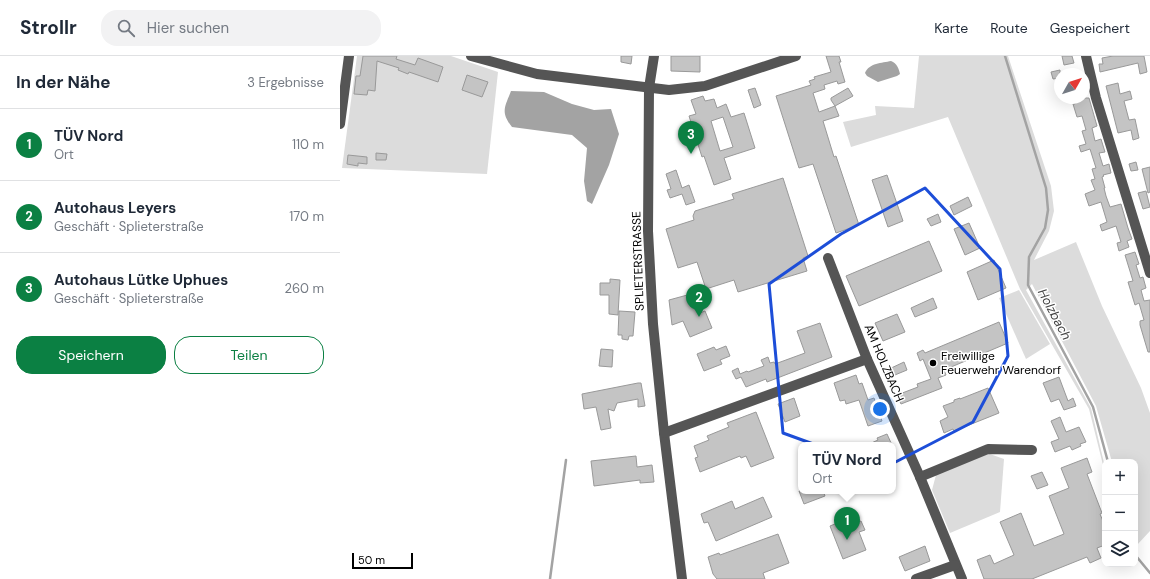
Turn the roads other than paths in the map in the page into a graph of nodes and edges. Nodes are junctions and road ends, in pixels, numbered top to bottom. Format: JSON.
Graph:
{"nodes":[{"id":1,"x":349,"y":56,"type":"edge"},
{"id":2,"x":471,"y":56,"type":"edge"},
{"id":3,"x":654,"y":56,"type":"edge"},
{"id":4,"x":796,"y":56,"type":"edge"},
{"id":5,"x":1086,"y":56,"type":"edge"},
{"id":6,"x":649,"y":88,"type":"junction"},
{"id":7,"x":340,"y":124,"type":"edge"},
{"id":8,"x":828,"y":258,"type":"dead end"},
{"id":9,"x":1149,"y":266,"type":"edge"},
{"id":10,"x":867,"y":359,"type":"junction"},
{"id":11,"x":664,"y":433,"type":"junction"},
{"id":12,"x":1032,"y":450,"type":"dead end"},
{"id":13,"x":920,"y":477,"type":"junction"},
{"id":14,"x":955,"y":565,"type":"junction"},
{"id":15,"x":682,"y":579,"type":"edge"},
{"id":16,"x":916,"y":579,"type":"edge"},
{"id":17,"x":962,"y":579,"type":"edge"}],
"edges":[{"from":1,"to":7,"type":"street"},
{"from":2,"to":6,"type":"street"},
{"from":3,"to":6,"type":"street","name":"SPLIETERSTRASSE"},
{"from":4,"to":6,"type":"street"},
{"from":5,"to":9,"type":"street"},
{"from":6,"to":11,"type":"street","name":"SPLIETERSTRASSE"},
{"from":8,"to":10,"type":"street","name":"AM HOLZBACH"},
{"from":10,"to":11,"type":"street"},
{"from":10,"to":13,"type":"street","name":"AM HOLZBACH"},
{"from":11,"to":15,"type":"street","name":"SPLIETERSTRASSE"},
{"from":12,"to":13,"type":"street"},
{"from":13,"to":14,"type":"street","name":"AM HOLZBACH"},
{"from":14,"to":16,"type":"street"},
{"from":14,"to":17,"type":"street","name":"AM HOLZBACH"}]}
